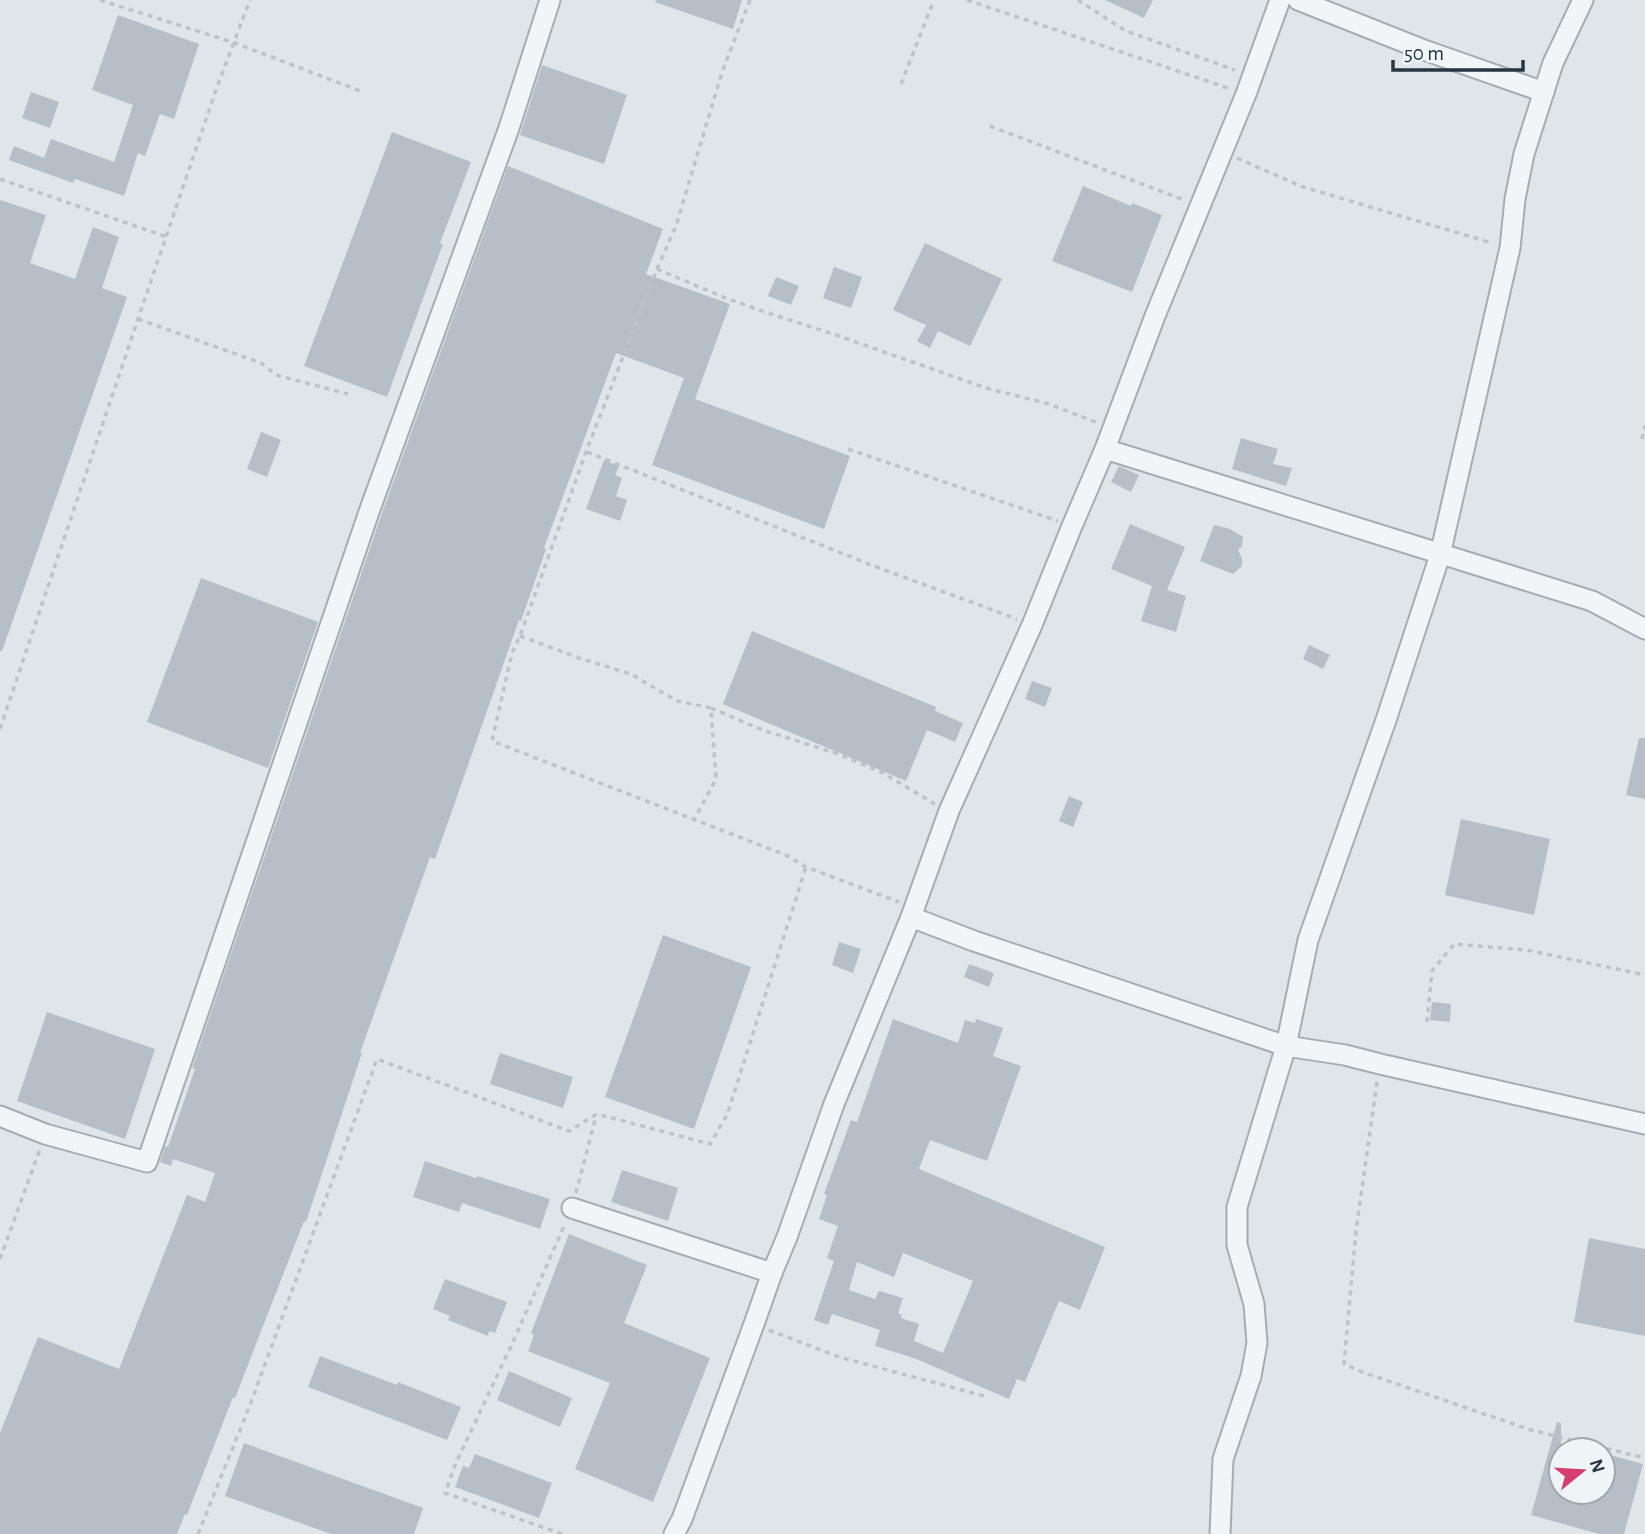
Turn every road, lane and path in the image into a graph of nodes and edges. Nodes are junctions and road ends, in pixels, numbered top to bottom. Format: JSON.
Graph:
{"nodes":[{"id":1,"x":100,"y":0,"type":"edge"},
{"id":2,"x":250,"y":0,"type":"edge"},
{"id":3,"x":550,"y":0,"type":"edge"},
{"id":4,"x":750,"y":0,"type":"edge"},
{"id":5,"x":934,"y":0,"type":"edge"},
{"id":6,"x":967,"y":0,"type":"edge"},
{"id":7,"x":1078,"y":0,"type":"edge"},
{"id":8,"x":1280,"y":0,"type":"edge"},
{"id":9,"x":1298,"y":0,"type":"edge"},
{"id":10,"x":1583,"y":0,"type":"edge"},
{"id":11,"x":235,"y":43,"type":"junction"},
{"id":12,"x":901,"y":83,"type":"dead end"},
{"id":13,"x":1249,"y":85,"type":"junction"},
{"id":14,"x":363,"y":92,"type":"dead end"},
{"id":15,"x":1544,"y":92,"type":"junction"},
{"id":16,"x":990,"y":126,"type":"dead end"},
{"id":17,"x":1223,"y":152,"type":"junction"},
{"id":18,"x":0,"y":179,"type":"edge"},
{"id":19,"x":1199,"y":205,"type":"junction"},
{"id":20,"x":167,"y":237,"type":"junction"},
{"id":21,"x":1510,"y":248,"type":"junction"},
{"id":22,"x":657,"y":269,"type":"junction"},
{"id":23,"x":138,"y":319,"type":"junction"},
{"id":24,"x":348,"y":394,"type":"dead end"},
{"id":25,"x":1645,"y":426,"type":"edge"},
{"id":26,"x":1113,"y":429,"type":"junction"},
{"id":27,"x":1642,"y":439,"type":"dead end"},
{"id":28,"x":848,"y":449,"type":"dead end"},
{"id":29,"x":1105,"y":449,"type":"junction"},
{"id":30,"x":586,"y":452,"type":"junction"},
{"id":31,"x":1072,"y":526,"type":"junction"},
{"id":32,"x":1440,"y":555,"type":"junction"},
{"id":33,"x":1032,"y":625,"type":"junction"},
{"id":34,"x":1645,"y":629,"type":"edge"},
{"id":35,"x":520,"y":636,"type":"junction"},
{"id":36,"x":711,"y":708,"type":"junction"},
{"id":37,"x":0,"y":729,"type":"edge"},
{"id":38,"x":949,"y":811,"type":"junction"},
{"id":39,"x":694,"y":820,"type":"junction"},
{"id":40,"x":806,"y":867,"type":"junction"},
{"id":41,"x":913,"y":913,"type":"junction"},
{"id":42,"x":1645,"y":975,"type":"edge"},
{"id":43,"x":1427,"y":1022,"type":"dead end"},
{"id":44,"x":1286,"y":1046,"type":"junction"},
{"id":45,"x":1380,"y":1064,"type":"junction"},
{"id":46,"x":597,"y":1114,"type":"junction"},
{"id":47,"x":0,"y":1116,"type":"edge"},
{"id":48,"x":1645,"y":1124,"type":"edge"},
{"id":49,"x":45,"y":1134,"type":"junction"},
{"id":50,"x":572,"y":1208,"type":"junction"},
{"id":51,"x":0,"y":1259,"type":"edge"},
{"id":52,"x":772,"y":1273,"type":"junction"},
{"id":53,"x":754,"y":1324,"type":"junction"},
{"id":54,"x":984,"y":1396,"type":"dead end"},
{"id":55,"x":1645,"y":1458,"type":"edge"},
{"id":56,"x":198,"y":1534,"type":"edge"},
{"id":57,"x":562,"y":1534,"type":"edge"},
{"id":58,"x":674,"y":1534,"type":"edge"},
{"id":59,"x":1220,"y":1534,"type":"edge"}],
"edges":[{"from":1,"to":11,"type":"path"},
{"from":2,"to":11,"type":"path"},
{"from":3,"to":49,"type":"street"},
{"from":4,"to":22,"type":"path"},
{"from":5,"to":12,"type":"path"},
{"from":6,"to":13,"type":"path"},
{"from":7,"to":13,"type":"path"},
{"from":8,"to":13,"type":"street"},
{"from":9,"to":15,"type":"street"},
{"from":10,"to":15,"type":"street"},
{"from":11,"to":14,"type":"path"},
{"from":11,"to":20,"type":"path"},
{"from":13,"to":17,"type":"street"},
{"from":15,"to":21,"type":"street"},
{"from":16,"to":19,"type":"path"},
{"from":17,"to":19,"type":"street"},
{"from":17,"to":21,"type":"path"},
{"from":18,"to":20,"type":"path"},
{"from":19,"to":26,"type":"street"},
{"from":20,"to":23,"type":"path"},
{"from":21,"to":32,"type":"street"},
{"from":22,"to":26,"type":"path"},
{"from":22,"to":30,"type":"path"},
{"from":23,"to":24,"type":"path"},
{"from":23,"to":37,"type":"path"},
{"from":25,"to":27,"type":"path"},
{"from":26,"to":29,"type":"street"},
{"from":28,"to":31,"type":"path"},
{"from":29,"to":31,"type":"street"},
{"from":29,"to":32,"type":"street"},
{"from":30,"to":33,"type":"path"},
{"from":30,"to":35,"type":"path"},
{"from":31,"to":33,"type":"street"},
{"from":32,"to":34,"type":"street"},
{"from":32,"to":44,"type":"street"},
{"from":33,"to":38,"type":"street"},
{"from":35,"to":36,"type":"path"},
{"from":35,"to":39,"type":"path"},
{"from":36,"to":38,"type":"path"},
{"from":36,"to":39,"type":"path"},
{"from":38,"to":41,"type":"street"},
{"from":39,"to":40,"type":"path"},
{"from":40,"to":41,"type":"path"},
{"from":40,"to":46,"type":"path"},
{"from":41,"to":44,"type":"street"},
{"from":41,"to":52,"type":"street"},
{"from":42,"to":43,"type":"path"},
{"from":44,"to":45,"type":"street"},
{"from":44,"to":59,"type":"street"},
{"from":45,"to":48,"type":"street"},
{"from":45,"to":55,"type":"path"},
{"from":46,"to":50,"type":"path"},
{"from":46,"to":56,"type":"path"},
{"from":47,"to":49,"type":"street"},
{"from":49,"to":51,"type":"path"},
{"from":50,"to":52,"type":"street"},
{"from":50,"to":57,"type":"path"},
{"from":52,"to":53,"type":"street"},
{"from":53,"to":54,"type":"path"},
{"from":53,"to":58,"type":"street"}]}
